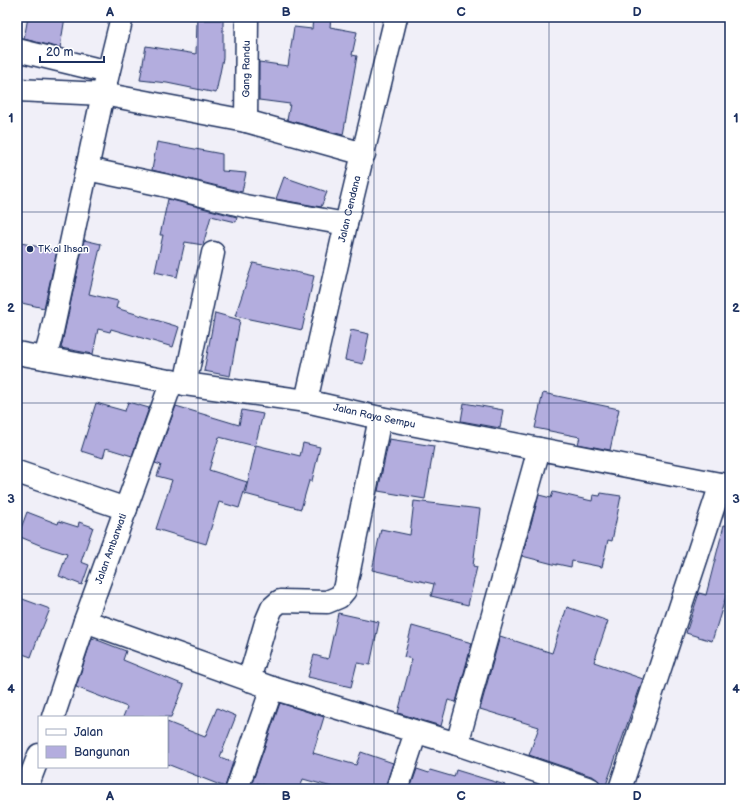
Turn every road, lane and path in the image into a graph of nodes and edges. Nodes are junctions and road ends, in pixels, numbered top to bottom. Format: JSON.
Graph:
{"nodes":[{"id":1,"x":122,"y":17,"type":"edge"},
{"id":2,"x":247,"y":17,"type":"edge"},
{"id":3,"x":396,"y":17,"type":"edge"},
{"id":4,"x":17,"y":50,"type":"edge"},
{"id":5,"x":108,"y":72,"type":"junction"},
{"id":6,"x":17,"y":90,"type":"edge"},
{"id":7,"x":103,"y":94,"type":"junction"},
{"id":8,"x":246,"y":121,"type":"junction"},
{"id":9,"x":364,"y":154,"type":"junction"},
{"id":10,"x":88,"y":169,"type":"junction"},
{"id":11,"x":346,"y":224,"type":"junction"},
{"id":12,"x":213,"y":253,"type":"dead end"},
{"id":13,"x":17,"y":353,"type":"edge"},
{"id":14,"x":45,"y":358,"type":"junction"},
{"id":15,"x":178,"y":383,"type":"junction"},
{"id":16,"x":306,"y":401,"type":"junction"},
{"id":17,"x":380,"y":418,"type":"junction"},
{"id":18,"x":539,"y":449,"type":"junction"},
{"id":19,"x":17,"y":472,"type":"edge"},
{"id":20,"x":725,"y":485,"type":"edge"},
{"id":21,"x":126,"y":509,"type":"junction"},
{"id":22,"x":85,"y":621,"type":"junction"},
{"id":23,"x":249,"y":680,"type":"junction"},
{"id":24,"x":272,"y":688,"type":"junction"},
{"id":25,"x":53,"y":716,"type":"edge"},
{"id":26,"x":416,"y":732,"type":"junction"},
{"id":27,"x":457,"y":744,"type":"junction"},
{"id":28,"x":38,"y":758,"type":"edge"},
{"id":29,"x":26,"y":789,"type":"edge"},
{"id":30,"x":237,"y":789,"type":"edge"},
{"id":31,"x":397,"y":789,"type":"edge"},
{"id":32,"x":590,"y":789,"type":"edge"},
{"id":33,"x":620,"y":789,"type":"edge"}],
"edges":[{"from":1,"to":5,"type":"street"},
{"from":2,"to":8,"type":"street","name":"Gang Randu"},
{"from":3,"to":9,"type":"street","name":"Jalan Cendana"},
{"from":4,"to":5,"type":"street"},
{"from":5,"to":7,"type":"street"},
{"from":6,"to":7,"type":"street"},
{"from":7,"to":8,"type":"street"},
{"from":7,"to":10,"type":"street"},
{"from":8,"to":9,"type":"street"},
{"from":9,"to":11,"type":"street","name":"Jalan Cendana"},
{"from":10,"to":11,"type":"street"},
{"from":10,"to":14,"type":"street"},
{"from":11,"to":16,"type":"street","name":"Jalan Cendana"},
{"from":12,"to":15,"type":"street","name":"Jalan Ambarwati"},
{"from":13,"to":14,"type":"street","name":"Jalan Raya Sempu"},
{"from":14,"to":15,"type":"street","name":"Jalan Raya Sempu"},
{"from":15,"to":16,"type":"street","name":"Jalan Raya Sempu"},
{"from":15,"to":21,"type":"street","name":"Jalan Ambarwati"},
{"from":16,"to":17,"type":"street","name":"Jalan Raya Sempu"},
{"from":17,"to":18,"type":"street","name":"Jalan Raya Sempu"},
{"from":17,"to":23,"type":"street"},
{"from":18,"to":20,"type":"street","name":"Jalan Raya Sempu"},
{"from":18,"to":27,"type":"street"},
{"from":19,"to":21,"type":"street"},
{"from":20,"to":33,"type":"street"},
{"from":21,"to":22,"type":"street","name":"Jalan Ambarwati"},
{"from":22,"to":23,"type":"street"},
{"from":22,"to":25,"type":"street","name":"Jalan Ambarwati"},
{"from":23,"to":24,"type":"street"},
{"from":24,"to":26,"type":"street"},
{"from":24,"to":30,"type":"street"},
{"from":26,"to":27,"type":"street"},
{"from":26,"to":31,"type":"street"},
{"from":27,"to":32,"type":"street"},
{"from":28,"to":29,"type":"street"}]}
